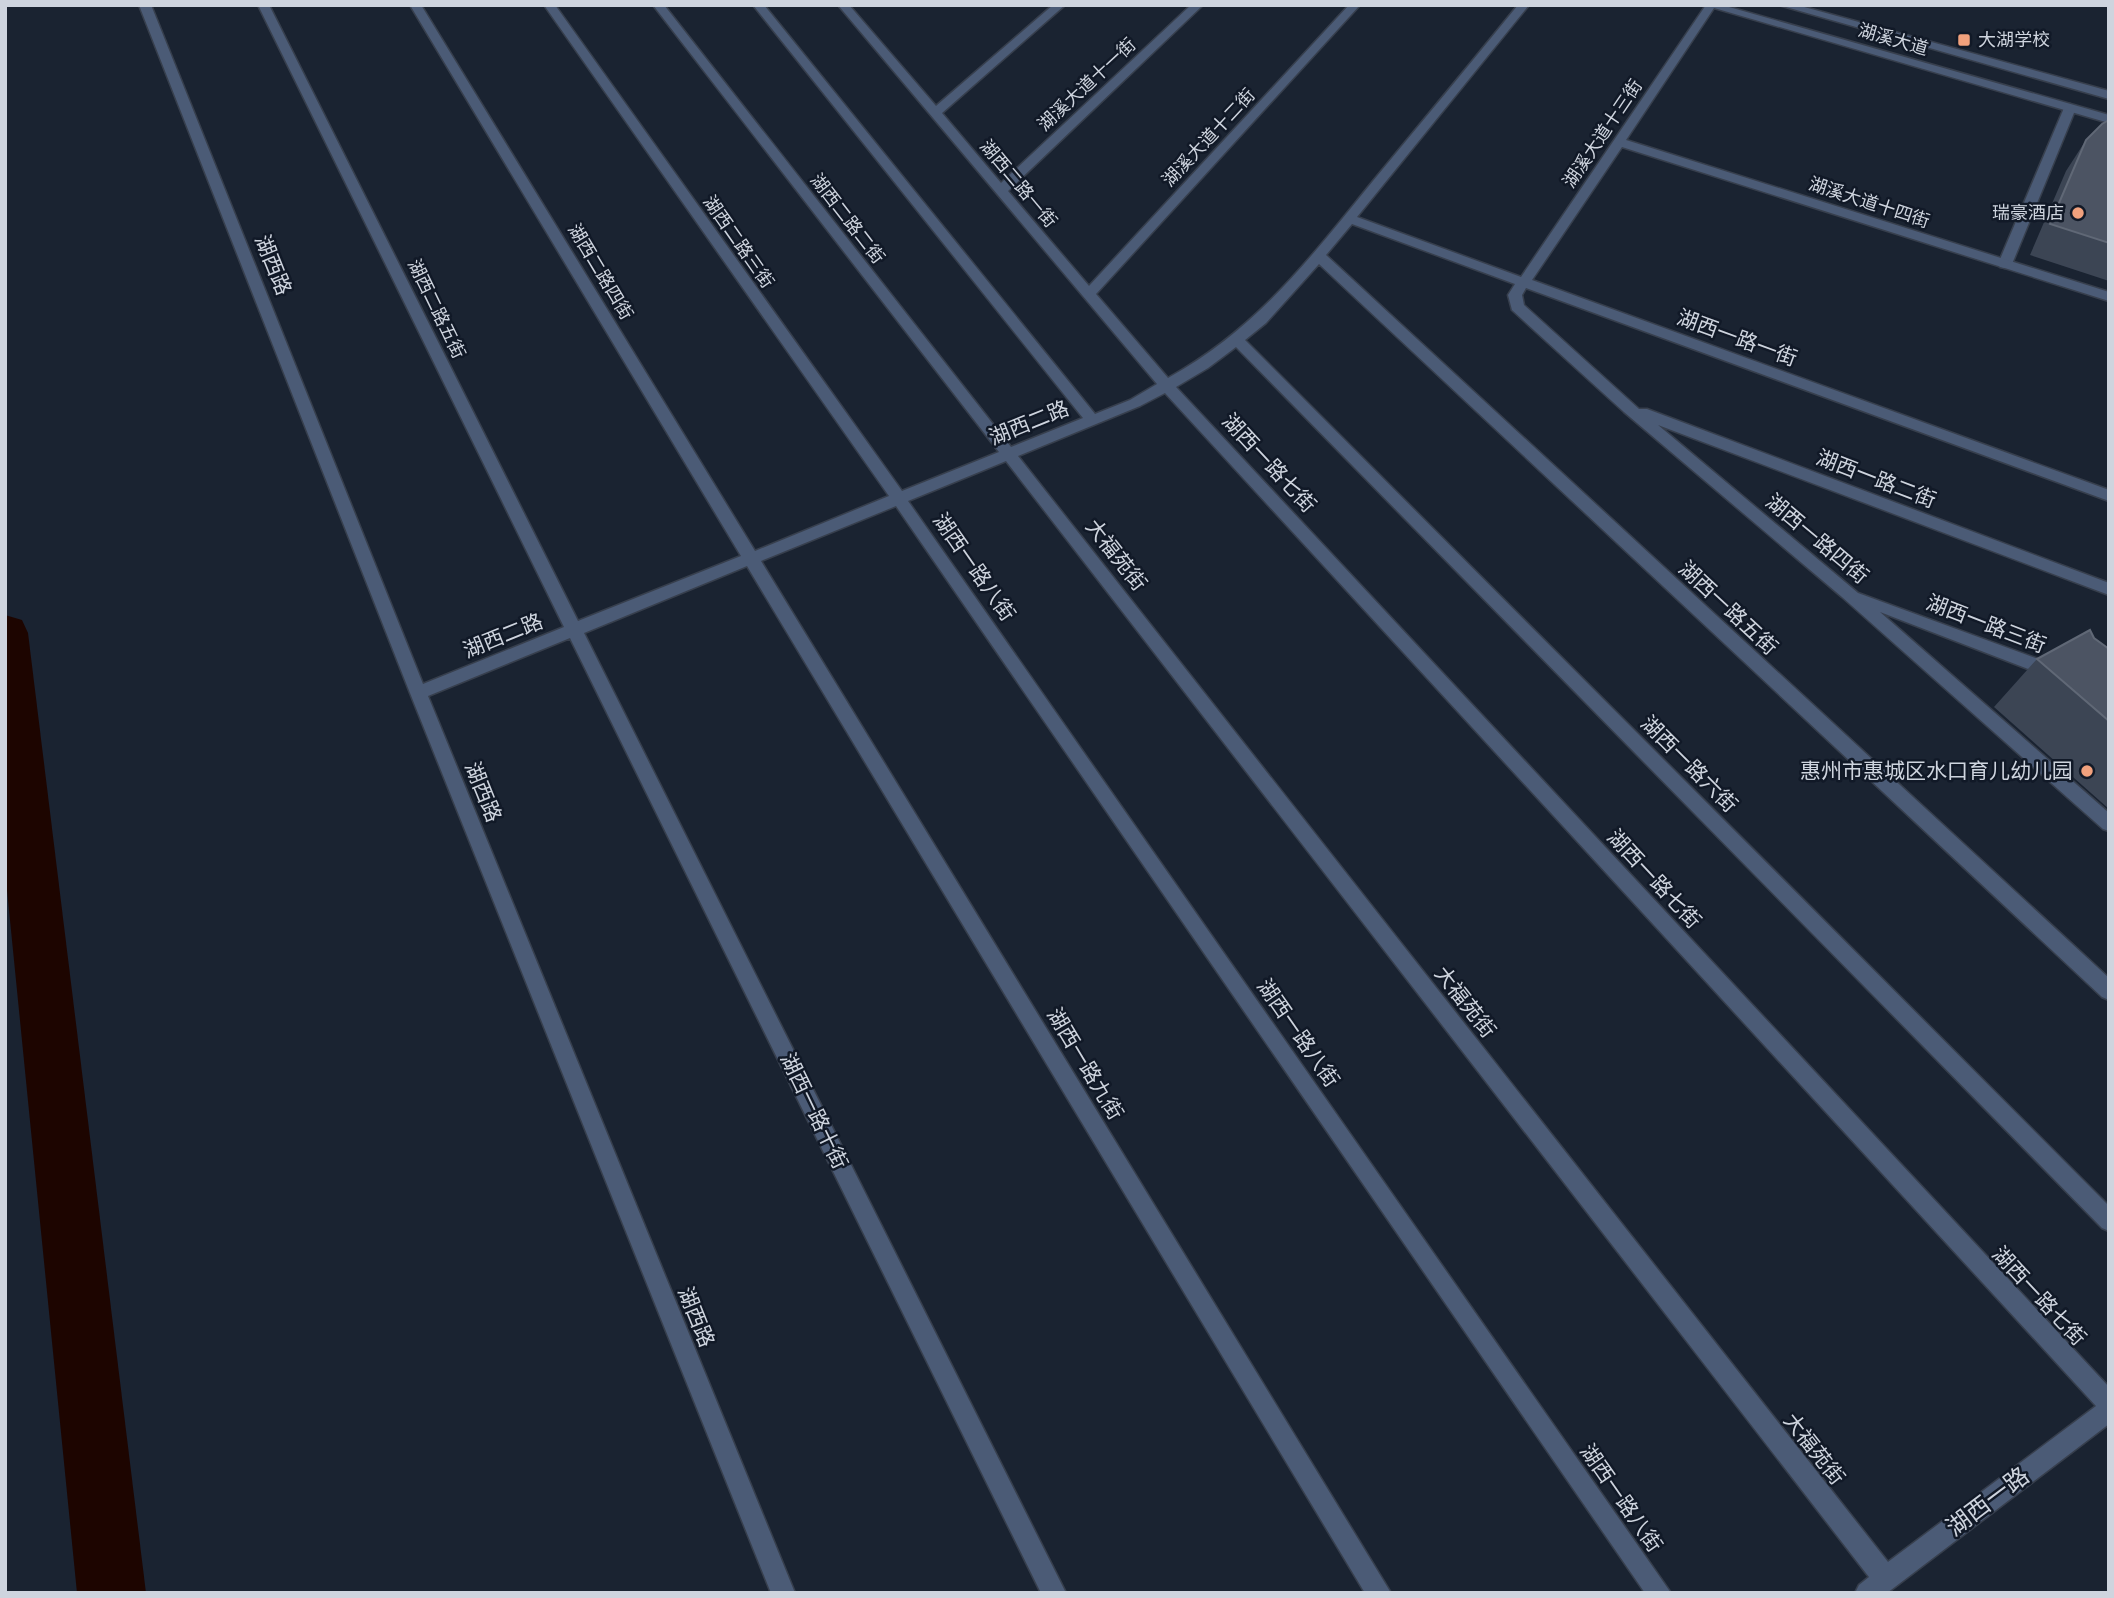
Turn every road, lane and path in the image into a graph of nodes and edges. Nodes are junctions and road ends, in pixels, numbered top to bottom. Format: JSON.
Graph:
{"nodes":[{"id":1,"x":145,"y":5,"type":"edge"},
{"id":2,"x":263,"y":5,"type":"edge"},
{"id":3,"x":415,"y":5,"type":"edge"},
{"id":4,"x":549,"y":5,"type":"edge"},
{"id":5,"x":658,"y":5,"type":"edge"},
{"id":6,"x":758,"y":5,"type":"edge"},
{"id":7,"x":844,"y":5,"type":"edge"},
{"id":8,"x":1060,"y":5,"type":"edge"},
{"id":9,"x":1198,"y":5,"type":"edge"},
{"id":10,"x":1355,"y":5,"type":"edge"},
{"id":11,"x":1524,"y":5,"type":"edge"},
{"id":12,"x":1784,"y":5,"type":"edge"},
{"id":13,"x":1710,"y":6,"type":"edge"},
{"id":14,"x":2109,"y":94,"type":"edge"},
{"id":15,"x":2070,"y":108,"type":"junction"},
{"id":16,"x":935,"y":113,"type":"junction"},
{"id":17,"x":2109,"y":119,"type":"edge"},
{"id":18,"x":1619,"y":142,"type":"junction"},
{"id":19,"x":1001,"y":190,"type":"junction"},
{"id":20,"x":1350,"y":219,"type":"junction"},
{"id":21,"x":1319,"y":256,"type":"junction"},
{"id":22,"x":2005,"y":264,"type":"junction"},
{"id":23,"x":1524,"y":283,"type":"junction"},
{"id":24,"x":1089,"y":294,"type":"junction"},
{"id":25,"x":2109,"y":297,"type":"edge"},
{"id":26,"x":1236,"y":339,"type":"junction"},
{"id":27,"x":1166,"y":385,"type":"junction"},
{"id":28,"x":1629,"y":408,"type":"junction"},
{"id":29,"x":1092,"y":420,"type":"junction"},
{"id":30,"x":1009,"y":454,"type":"junction"},
{"id":31,"x":2109,"y":496,"type":"edge"},
{"id":32,"x":899,"y":499,"type":"junction"},
{"id":33,"x":751,"y":558,"type":"junction"},
{"id":34,"x":2109,"y":589,"type":"edge"},
{"id":35,"x":1848,"y":593,"type":"junction"},
{"id":36,"x":574,"y":630,"type":"junction"},
{"id":37,"x":2063,"y":680,"type":"edge"},
{"id":38,"x":418,"y":693,"type":"junction"},
{"id":39,"x":2109,"y":824,"type":"edge"},
{"id":40,"x":2109,"y":991,"type":"edge"},
{"id":41,"x":2109,"y":1221,"type":"edge"},
{"id":42,"x":2109,"y":1404,"type":"edge"},
{"id":43,"x":2109,"y":1410,"type":"edge"},
{"id":44,"x":1883,"y":1588,"type":"edge"},
{"id":45,"x":783,"y":1593,"type":"edge"},
{"id":46,"x":1054,"y":1593,"type":"edge"},
{"id":47,"x":1379,"y":1593,"type":"edge"},
{"id":48,"x":1659,"y":1593,"type":"edge"}],
"edges":[{"from":1,"to":38,"type":"street","name":"湖西路"},
{"from":2,"to":36,"type":"street","name":"湖西二路五街"},
{"from":3,"to":33,"type":"street","name":"湖西二路四街"},
{"from":4,"to":32,"type":"street","name":"湖西二路三街"},
{"from":5,"to":30,"type":"street","name":"湖西二路二街"},
{"from":6,"to":29,"type":"street"},
{"from":7,"to":16,"type":"street","name":"湖西二路一街"},
{"from":8,"to":16,"type":"street"},
{"from":9,"to":19,"type":"street","name":"湖溪大道十一街"},
{"from":10,"to":24,"type":"street","name":"湖溪大道十二街"},
{"from":11,"to":20,"type":"street","name":"湖西二路"},
{"from":12,"to":14,"type":"street","name":"湖溪大道"},
{"from":13,"to":15,"type":"street","name":"湖溪大道"},
{"from":13,"to":18,"type":"street","name":"湖溪大道十三街"},
{"from":15,"to":17,"type":"street","name":"湖溪大道"},
{"from":15,"to":22,"type":"street"},
{"from":16,"to":19,"type":"street","name":"湖西二路一街"},
{"from":18,"to":22,"type":"street","name":"湖溪大道十四街"},
{"from":18,"to":23,"type":"street","name":"湖溪大道十三街"},
{"from":19,"to":24,"type":"street","name":"湖西二路一街"},
{"from":20,"to":21,"type":"street","name":"湖西二路"},
{"from":20,"to":23,"type":"street","name":"湖西一路一街"},
{"from":21,"to":26,"type":"street","name":"湖西二路"},
{"from":21,"to":40,"type":"street","name":"湖西一路五街"},
{"from":22,"to":25,"type":"street","name":"湖溪大道十四街"},
{"from":23,"to":28,"type":"street","name":"湖西一路四街"},
{"from":23,"to":31,"type":"street","name":"湖西一路一街"},
{"from":24,"to":27,"type":"street","name":"湖西二路一街"},
{"from":26,"to":27,"type":"street","name":"湖西二路"},
{"from":26,"to":41,"type":"street","name":"湖西一路六街"},
{"from":27,"to":29,"type":"street","name":"湖西二路"},
{"from":27,"to":42,"type":"street","name":"湖西一路七街"},
{"from":28,"to":34,"type":"street","name":"湖西一路二街"},
{"from":28,"to":35,"type":"street","name":"湖西一路四街"},
{"from":29,"to":30,"type":"street","name":"湖西二路"},
{"from":30,"to":32,"type":"street","name":"湖西二路"},
{"from":30,"to":44,"type":"street","name":"大福苑街"},
{"from":32,"to":33,"type":"street","name":"湖西二路"},
{"from":32,"to":48,"type":"street","name":"湖西一路八街"},
{"from":33,"to":36,"type":"street","name":"湖西二路"},
{"from":33,"to":47,"type":"street","name":"湖西一路九街"},
{"from":35,"to":37,"type":"street","name":"湖西一路三街"},
{"from":35,"to":39,"type":"street","name":"湖西一路四街"},
{"from":36,"to":38,"type":"street","name":"湖西二路"},
{"from":36,"to":46,"type":"street","name":"湖西一路十街"},
{"from":38,"to":45,"type":"street","name":"湖西路"},
{"from":43,"to":44,"type":"street","name":"湖西一路"}]}
